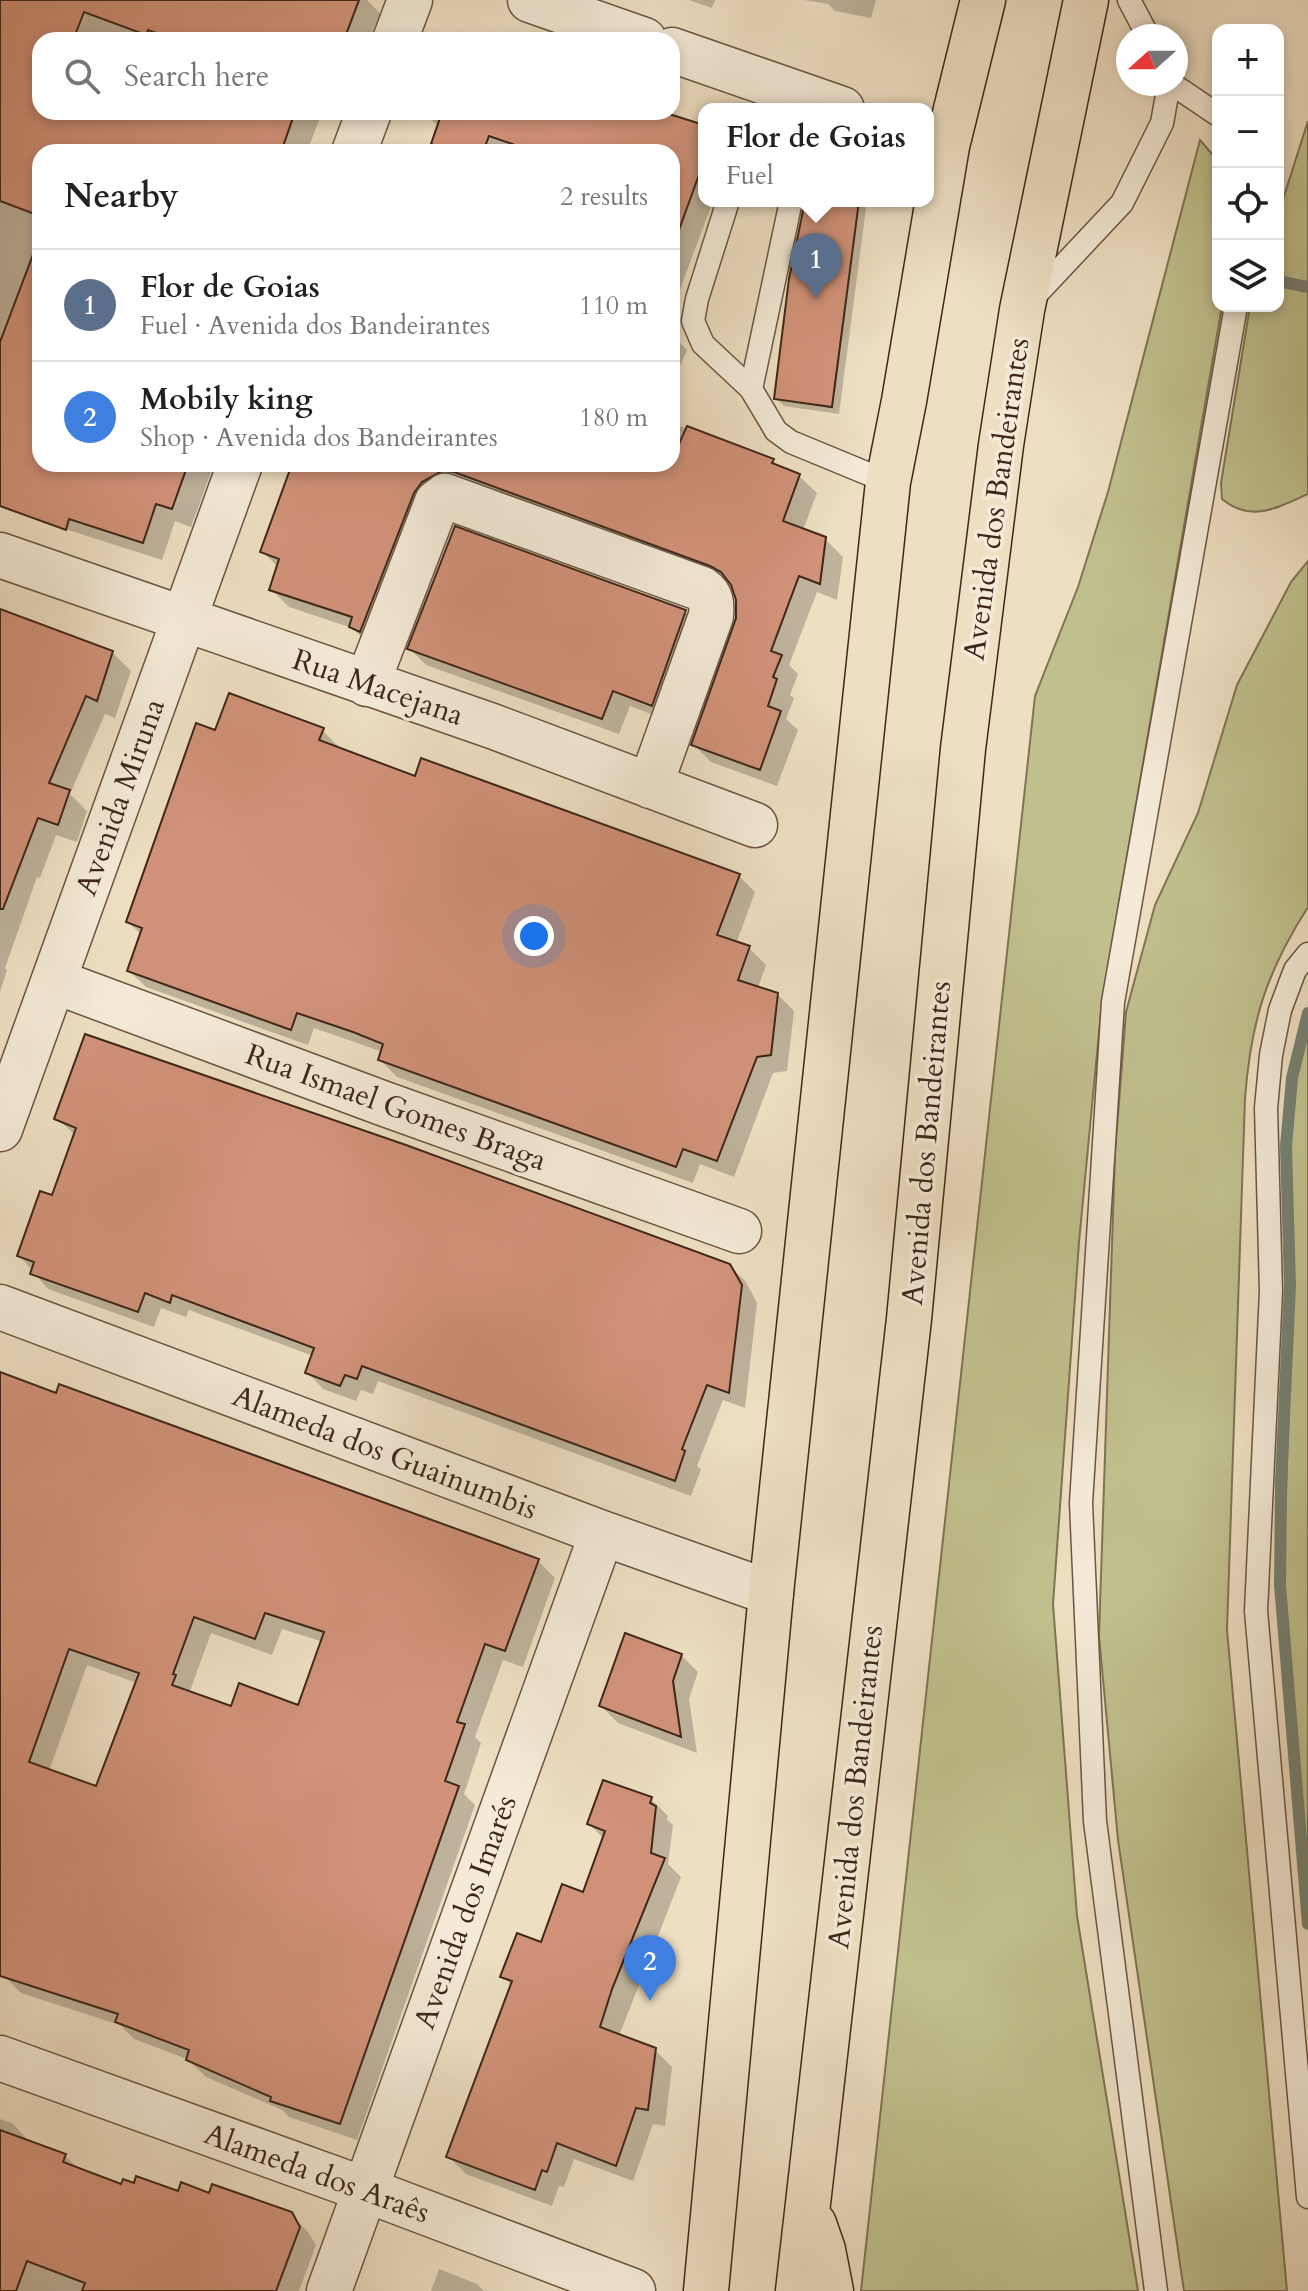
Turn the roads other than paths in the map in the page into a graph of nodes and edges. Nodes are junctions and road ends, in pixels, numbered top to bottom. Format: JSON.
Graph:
{"nodes":[{"id":1,"x":410,"y":0,"type":"edge"},
{"id":2,"x":530,"y":0,"type":"edge"},
{"id":3,"x":983,"y":0,"type":"edge"},
{"id":4,"x":1086,"y":0,"type":"edge"},
{"id":5,"x":1129,"y":0,"type":"edge"},
{"id":6,"x":1142,"y":24,"type":"edge"},
{"id":7,"x":398,"y":32,"type":"edge"},
{"id":8,"x":621,"y":32,"type":"edge"},
{"id":9,"x":680,"y":53,"type":"edge"},
{"id":10,"x":1188,"y":95,"type":"edge"},
{"id":11,"x":1168,"y":96,"type":"edge"},
{"id":12,"x":825,"y":103,"type":"edge"},
{"id":13,"x":1212,"y":111,"type":"edge"},
{"id":14,"x":366,"y":120,"type":"edge"},
{"id":15,"x":357,"y":144,"type":"edge"},
{"id":16,"x":936,"y":162,"type":"edge"},
{"id":17,"x":726,"y":207,"type":"edge"},
{"id":18,"x":790,"y":207,"type":"edge"},
{"id":19,"x":930,"y":207,"type":"edge"},
{"id":20,"x":1022,"y":310,"type":"junction"},
{"id":21,"x":1235,"y":312,"type":"edge"},
{"id":22,"x":751,"y":389,"type":"junction"},
{"id":23,"x":237,"y":472,"type":"edge"},
{"id":24,"x":888,"y":482,"type":"junction"},
{"id":25,"x":0,"y":555,"type":"edge"},
{"id":26,"x":183,"y":620,"type":"junction"},
{"id":27,"x":367,"y":684,"type":"junction"},
{"id":28,"x":650,"y":786,"type":"junction"},
{"id":29,"x":755,"y":825,"type":"dead end"},
{"id":30,"x":1308,"y":954,"type":"edge"},
{"id":31,"x":54,"y":981,"type":"junction"},
{"id":32,"x":0,"y":1129,"type":"edge"},
{"id":33,"x":739,"y":1231,"type":"dead end"},
{"id":34,"x":0,"y":1307,"type":"edge"},
{"id":35,"x":602,"y":1533,"type":"junction"},
{"id":36,"x":771,"y":1593,"type":"junction"},
{"id":37,"x":0,"y":2058,"type":"edge"},
{"id":38,"x":366,"y":2190,"type":"junction"},
{"id":39,"x":1308,"y":2197,"type":"edge"},
{"id":40,"x":808,"y":2205,"type":"junction"},
{"id":41,"x":329,"y":2291,"type":"edge"},
{"id":42,"x":633,"y":2291,"type":"edge"},
{"id":43,"x":706,"y":2291,"type":"edge"},
{"id":44,"x":798,"y":2291,"type":"edge"},
{"id":45,"x":831,"y":2291,"type":"edge"},
{"id":46,"x":1156,"y":2291,"type":"edge"}],
"edges":[{"from":1,"to":7,"type":"street"},
{"from":2,"to":8,"type":"street"},
{"from":3,"to":16,"type":"highway"},
{"from":4,"to":20,"type":"highway","name":"Avenida dos Bandeirantes"},
{"from":5,"to":6,"type":"lane"},
{"from":9,"to":12,"type":"street"},
{"from":10,"to":13,"type":"lane"},
{"from":11,"to":20,"type":"lane"},
{"from":14,"to":15,"type":"street"},
{"from":17,"to":22,"type":"lane"},
{"from":18,"to":22,"type":"lane"},
{"from":19,"to":24,"type":"highway"},
{"from":20,"to":40,"type":"highway","name":"Avenida dos Bandeirantes"},
{"from":21,"to":46,"type":"lane"},
{"from":22,"to":24,"type":"lane"},
{"from":23,"to":26,"type":"street","name":"Avenida Miruna"},
{"from":24,"to":36,"type":"highway"},
{"from":25,"to":26,"type":"street","name":"Rua Macejana"},
{"from":26,"to":27,"type":"street","name":"Rua Macejana"},
{"from":26,"to":31,"type":"street","name":"Avenida Miruna"},
{"from":27,"to":28,"type":"street","name":"Rua Macejana"},
{"from":27,"to":28,"type":"street"},
{"from":28,"to":29,"type":"street","name":"Rua Macejana"},
{"from":30,"to":39,"type":"lane"},
{"from":31,"to":32,"type":"street","name":"Avenida Miruna"},
{"from":31,"to":33,"type":"street","name":"Rua Ismael Gomes Braga"},
{"from":34,"to":35,"type":"street","name":"Alameda dos Guainumbis"},
{"from":35,"to":36,"type":"street","name":"Alameda dos Guainumbis"},
{"from":35,"to":38,"type":"street","name":"Avenida dos Imarés"},
{"from":36,"to":43,"type":"highway"},
{"from":37,"to":38,"type":"street","name":"Alameda dos Araês"},
{"from":38,"to":41,"type":"street","name":"Avenida dos Imarés"},
{"from":38,"to":42,"type":"street","name":"Alameda dos Araês"},
{"from":40,"to":44,"type":"highway","name":"Avenida dos Bandeirantes"},
{"from":40,"to":45,"type":"highway"}]}
